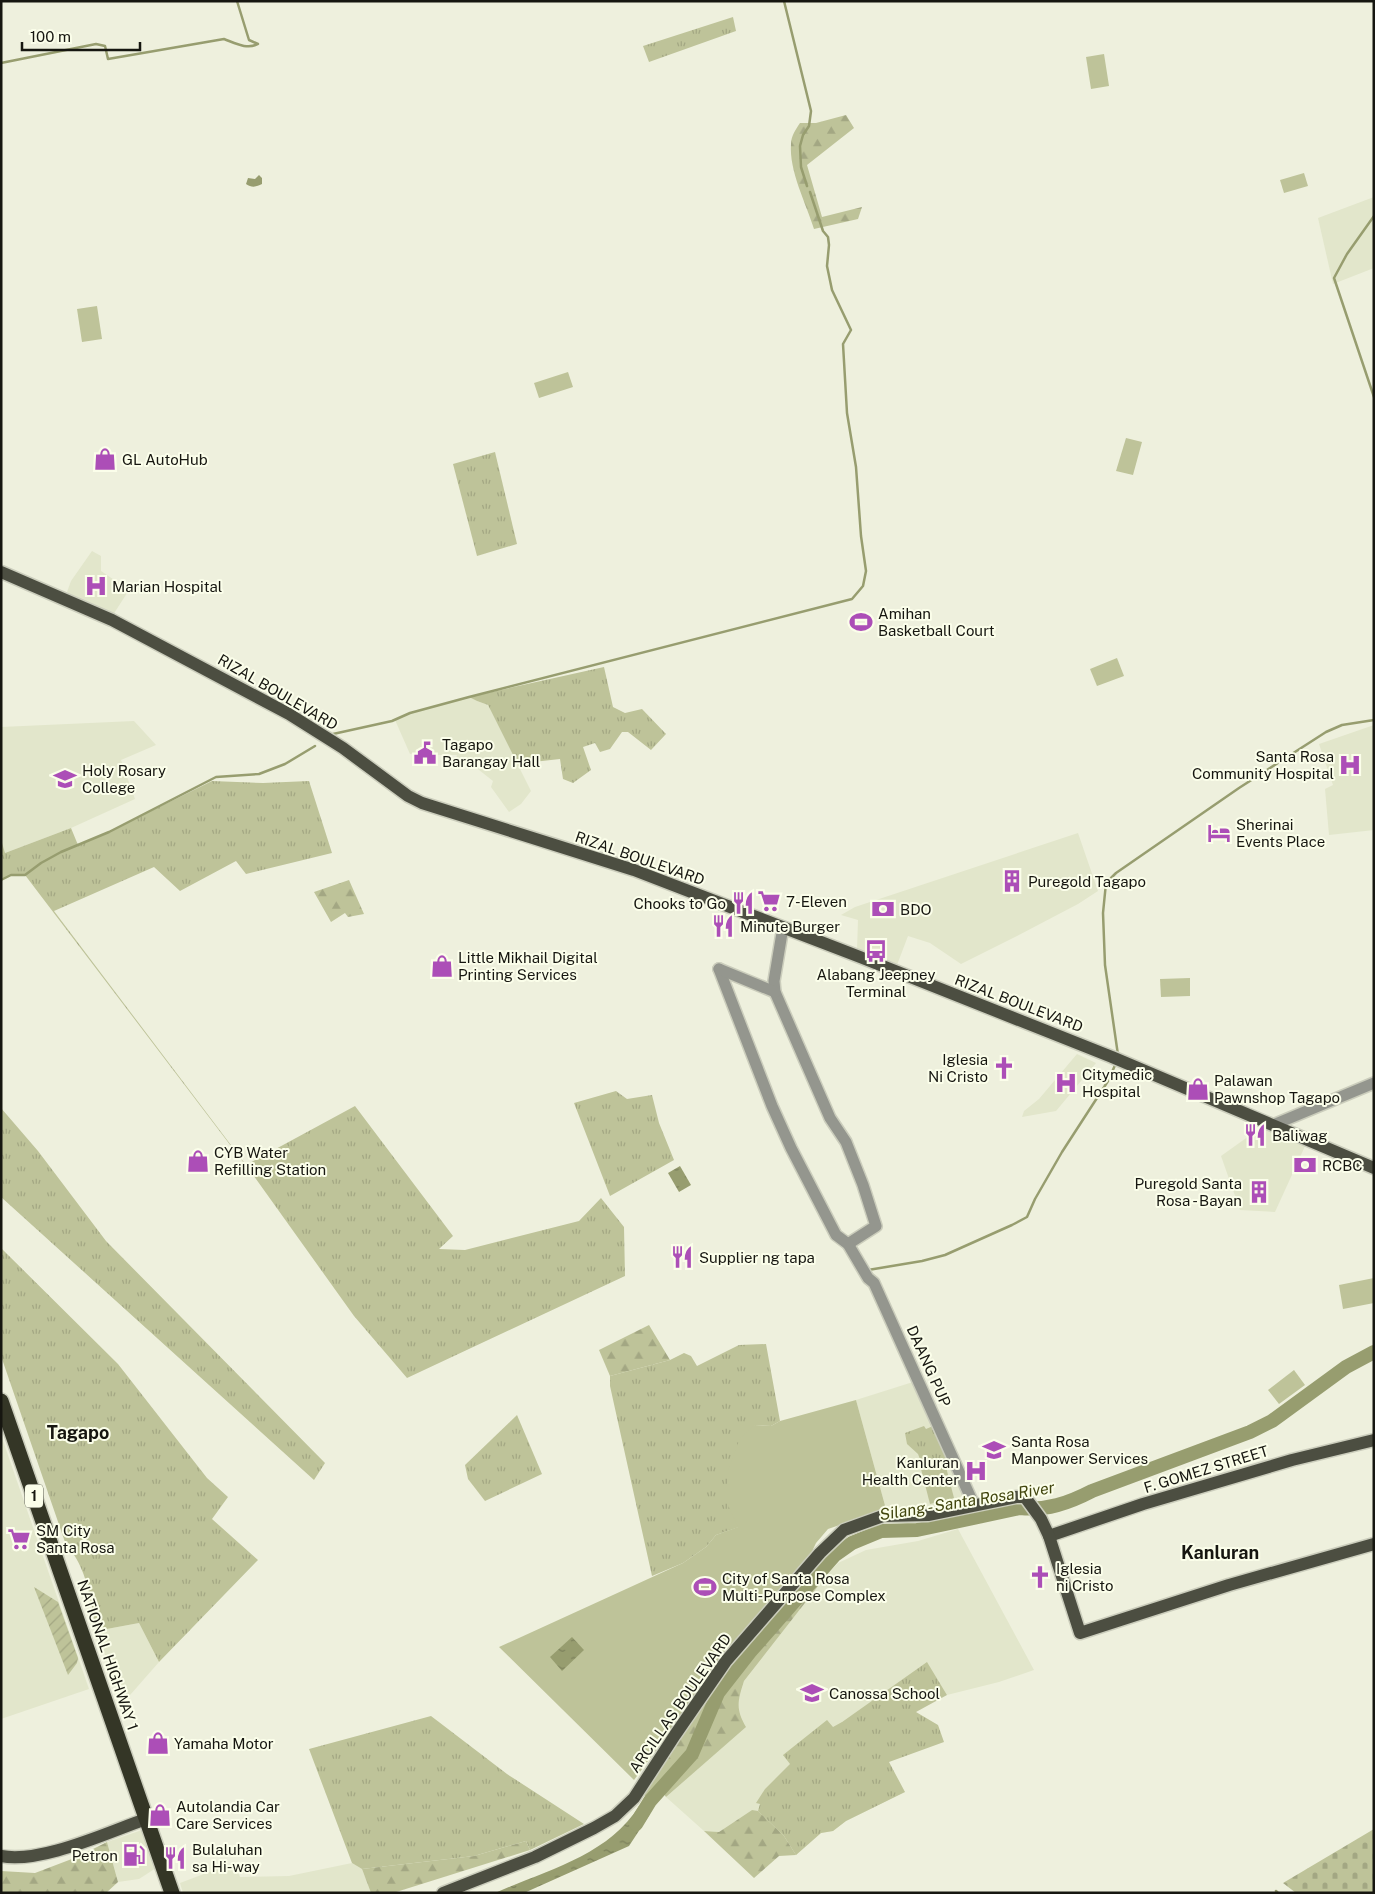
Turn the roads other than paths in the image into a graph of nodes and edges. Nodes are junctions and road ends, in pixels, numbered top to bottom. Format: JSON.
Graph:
{"nodes":[{"id":1,"x":1,"y":572,"type":"edge"},
{"id":2,"x":783,"y":927,"type":"junction"},
{"id":3,"x":775,"y":992,"type":"junction"},
{"id":4,"x":1374,"y":1083,"type":"edge"},
{"id":5,"x":1273,"y":1125,"type":"junction"},
{"id":6,"x":1374,"y":1168,"type":"edge"},
{"id":7,"x":848,"y":1244,"type":"junction"},
{"id":8,"x":1,"y":1401,"type":"edge"},
{"id":9,"x":1374,"y":1440,"type":"edge"},
{"id":10,"x":974,"y":1505,"type":"junction"},
{"id":11,"x":1049,"y":1536,"type":"junction"},
{"id":12,"x":1374,"y":1544,"type":"edge"},
{"id":13,"x":146,"y":1819,"type":"junction"},
{"id":14,"x":1,"y":1856,"type":"edge"},
{"id":15,"x":172,"y":1893,"type":"edge"},
{"id":16,"x":443,"y":1893,"type":"edge"}],
"edges":[{"from":1,"to":2,"type":"main road","name":"RIZAL BOULEVARD"},
{"from":2,"to":3,"type":"street"},
{"from":2,"to":5,"type":"main road","name":"RIZAL BOULEVARD"},
{"from":3,"to":7,"type":"street"},
{"from":3,"to":7,"type":"street","name":"DAANG PUP"},
{"from":4,"to":5,"type":"street"},
{"from":5,"to":6,"type":"main road","name":"RIZAL BOULEVARD"},
{"from":7,"to":10,"type":"street","name":"DAANG PUP"},
{"from":8,"to":13,"type":"highway","name":"NATIONAL HIGHWAY 1","number":"1"},
{"from":9,"to":11,"type":"main road","name":"F. GOMEZ STREET"},
{"from":10,"to":11,"type":"main road","name":"ARCILLAS BOULEVARD"},
{"from":10,"to":16,"type":"main road","name":"ARCILLAS BOULEVARD"},
{"from":11,"to":12,"type":"main road","name":"ARCILLAS BOULEVARD"},
{"from":13,"to":14,"type":"main road"},
{"from":13,"to":15,"type":"highway","name":"NATIONAL HIGHWAY 1","number":"1"}]}
